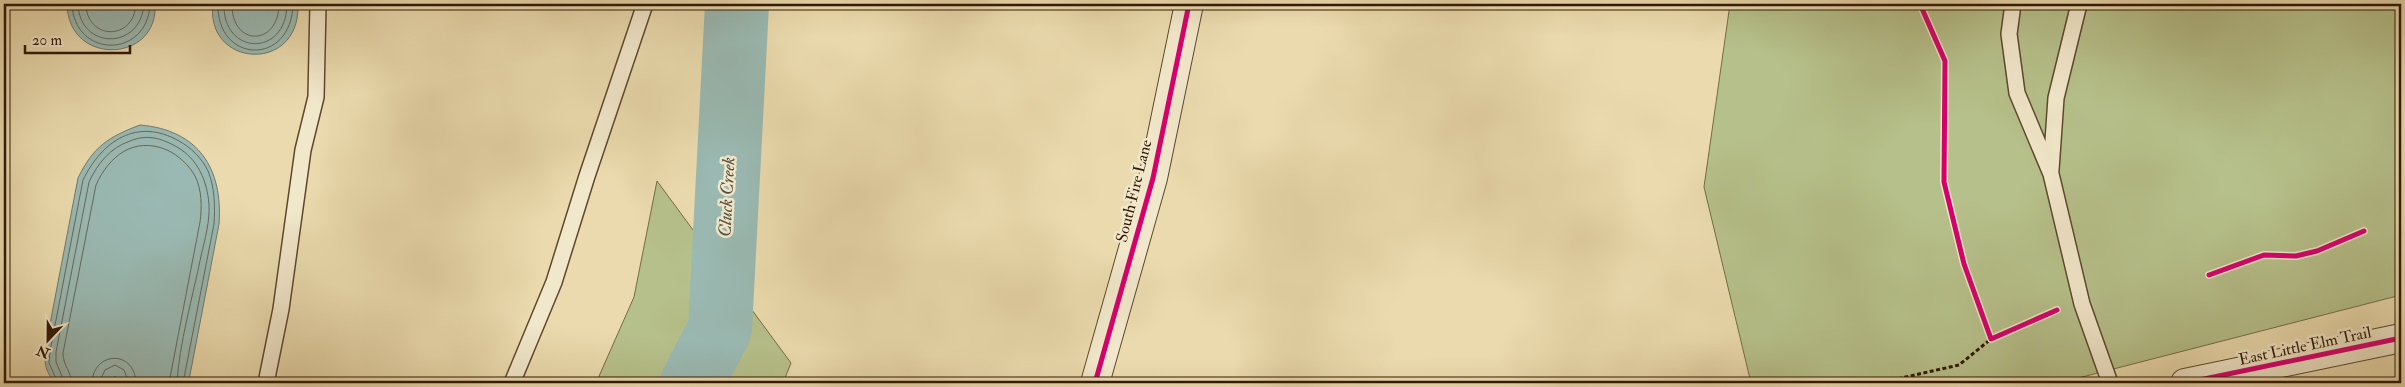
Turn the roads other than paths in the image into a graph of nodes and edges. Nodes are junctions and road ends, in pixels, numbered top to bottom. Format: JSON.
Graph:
{"nodes":[{"id":1,"x":318,"y":4,"type":"edge"},
{"id":2,"x":645,"y":4,"type":"edge"},
{"id":3,"x":1189,"y":4,"type":"edge"},
{"id":4,"x":2012,"y":4,"type":"edge"},
{"id":5,"x":2079,"y":4,"type":"edge"},
{"id":6,"x":2051,"y":174,"type":"junction"},
{"id":7,"x":2401,"y":338,"type":"edge"},
{"id":8,"x":266,"y":383,"type":"edge"},
{"id":9,"x":512,"y":383,"type":"edge"},
{"id":10,"x":1095,"y":383,"type":"edge"},
{"id":11,"x":2110,"y":383,"type":"edge"},
{"id":12,"x":2185,"y":383,"type":"edge"}],
"edges":[{"from":1,"to":8,"type":"lane"},
{"from":2,"to":9,"type":"lane"},
{"from":3,"to":10,"type":"street","name":"South Fire Lane"},
{"from":4,"to":6,"type":"lane"},
{"from":5,"to":6,"type":"lane"},
{"from":6,"to":11,"type":"lane"},
{"from":7,"to":12,"type":"street","name":"East Little Elm Trail"}]}
